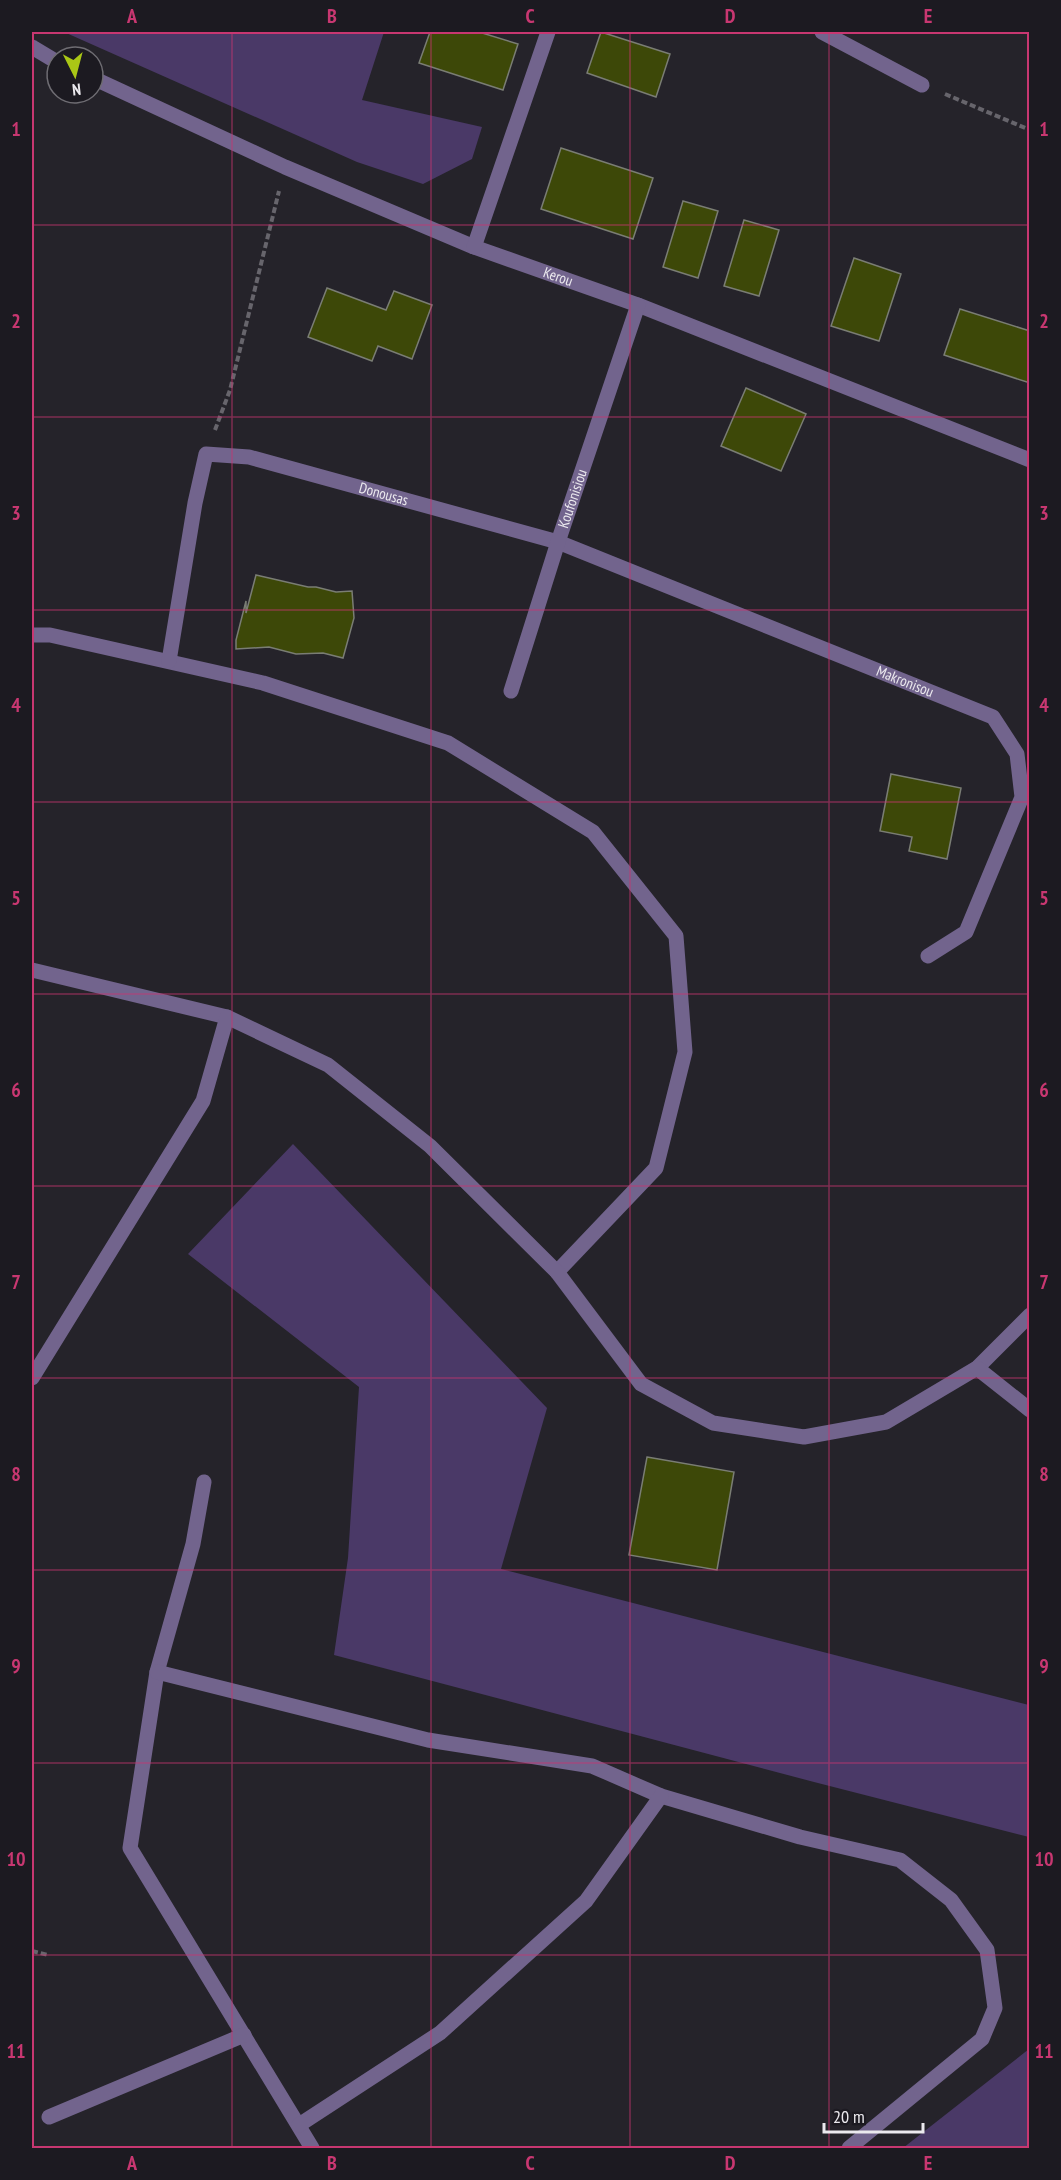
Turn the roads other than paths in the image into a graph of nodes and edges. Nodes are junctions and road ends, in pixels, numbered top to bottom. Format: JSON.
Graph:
{"nodes":[{"id":1,"x":548,"y":32,"type":"edge"},
{"id":2,"x":822,"y":32,"type":"edge"},
{"id":3,"x":32,"y":47,"type":"edge"},
{"id":4,"x":45,"y":55,"type":"edge"},
{"id":5,"x":105,"y":84,"type":"edge"},
{"id":6,"x":922,"y":85,"type":"road end"},
{"id":7,"x":474,"y":247,"type":"junction"},
{"id":8,"x":638,"y":305,"type":"junction"},
{"id":9,"x":1029,"y":460,"type":"edge"},
{"id":10,"x":558,"y":542,"type":"junction"},
{"id":11,"x":32,"y":635,"type":"edge"},
{"id":12,"x":169,"y":661,"type":"junction"},
{"id":13,"x":511,"y":691,"type":"dead end"},
{"id":14,"x":928,"y":956,"type":"dead end"},
{"id":15,"x":32,"y":970,"type":"edge"},
{"id":16,"x":227,"y":1017,"type":"junction"},
{"id":17,"x":557,"y":1272,"type":"junction"},
{"id":18,"x":1029,"y":1315,"type":"edge"},
{"id":19,"x":977,"y":1368,"type":"junction"},
{"id":20,"x":32,"y":1378,"type":"edge"},
{"id":21,"x":1029,"y":1410,"type":"edge"},
{"id":22,"x":204,"y":1482,"type":"dead end"},
{"id":23,"x":157,"y":1672,"type":"junction"},
{"id":24,"x":661,"y":1796,"type":"junction"},
{"id":25,"x":244,"y":2035,"type":"junction"},
{"id":26,"x":49,"y":2118,"type":"dead end"},
{"id":27,"x":299,"y":2125,"type":"junction"},
{"id":28,"x":312,"y":2148,"type":"edge"},
{"id":29,"x":849,"y":2148,"type":"edge"}],
"edges":[{"from":1,"to":7,"type":"street"},
{"from":2,"to":6,"type":"street"},
{"from":3,"to":4,"type":"street"},
{"from":5,"to":7,"type":"street","name":"Kerou"},
{"from":7,"to":8,"type":"street","name":"Kerou"},
{"from":8,"to":9,"type":"street","name":"Kerou"},
{"from":8,"to":10,"type":"street","name":"Koufonisiou"},
{"from":10,"to":12,"type":"street","name":"Donousas"},
{"from":10,"to":13,"type":"street","name":"Koufonisiou"},
{"from":10,"to":14,"type":"street","name":"Makronisou"},
{"from":11,"to":12,"type":"street"},
{"from":12,"to":17,"type":"street"},
{"from":15,"to":16,"type":"street"},
{"from":16,"to":17,"type":"street"},
{"from":16,"to":20,"type":"street"},
{"from":17,"to":19,"type":"street"},
{"from":18,"to":19,"type":"street"},
{"from":19,"to":21,"type":"street"},
{"from":22,"to":23,"type":"street"},
{"from":23,"to":24,"type":"street"},
{"from":23,"to":25,"type":"street"},
{"from":24,"to":27,"type":"street"},
{"from":24,"to":29,"type":"street"},
{"from":25,"to":26,"type":"street"},
{"from":25,"to":27,"type":"street"},
{"from":27,"to":28,"type":"street"}]}
